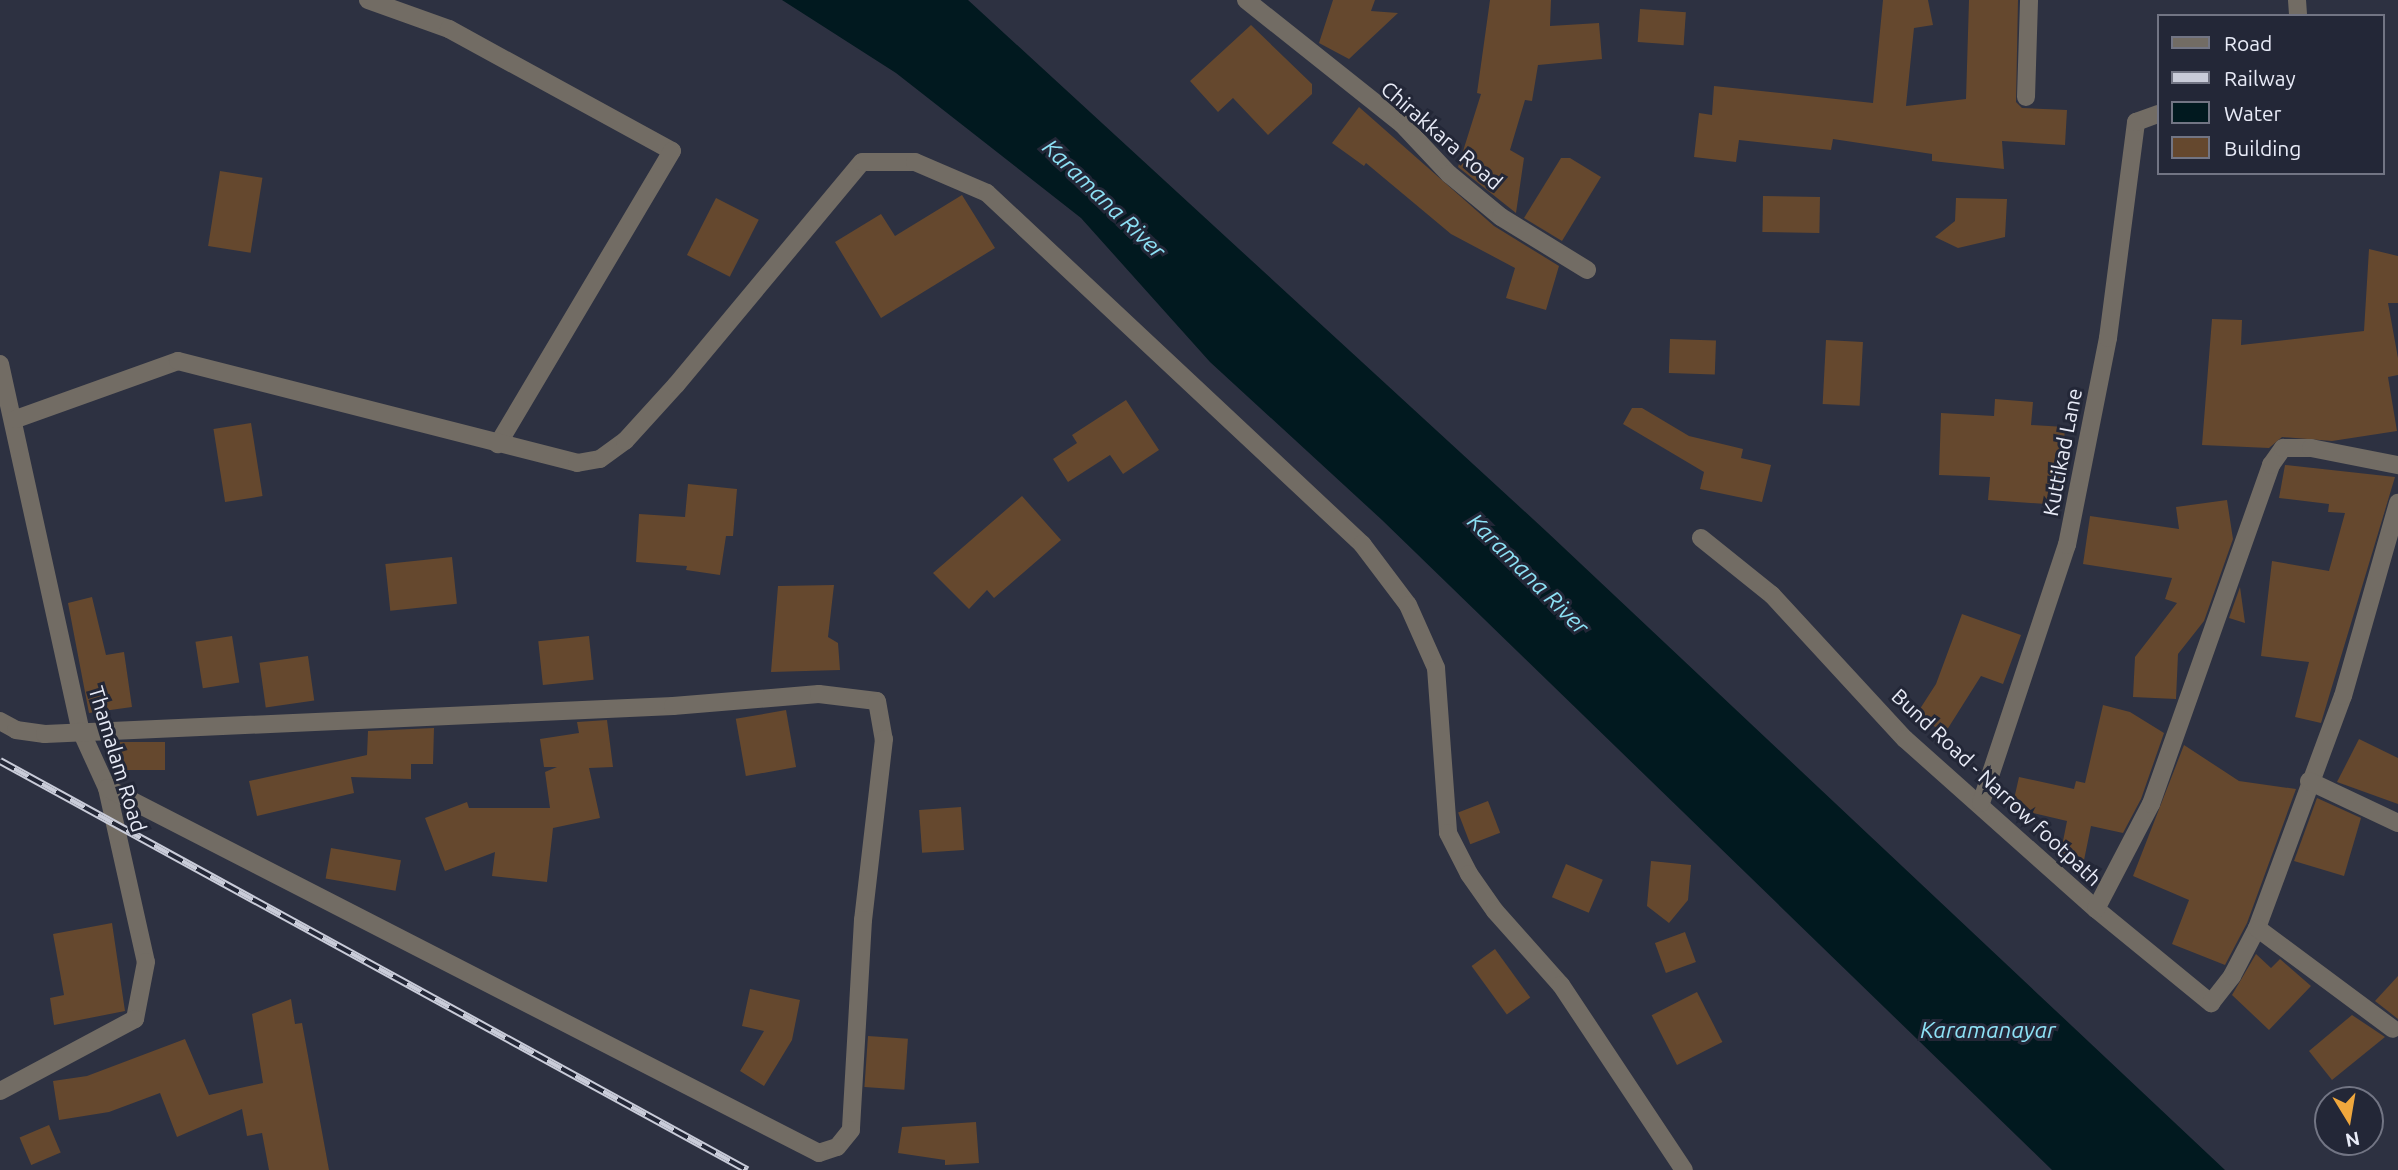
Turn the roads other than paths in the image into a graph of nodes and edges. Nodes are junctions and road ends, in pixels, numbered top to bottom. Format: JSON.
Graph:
{"nodes":[{"id":1,"x":368,"y":0,"type":"edge"},
{"id":2,"x":1246,"y":0,"type":"edge"},
{"id":3,"x":2029,"y":0,"type":"edge"},
{"id":4,"x":2026,"y":97,"type":"dead end"},
{"id":5,"x":2156,"y":115,"type":"edge"},
{"id":6,"x":1587,"y":270,"type":"dead end"},
{"id":7,"x":0,"y":364,"type":"edge"},
{"id":8,"x":16,"y":419,"type":"junction"},
{"id":9,"x":498,"y":444,"type":"junction"},
{"id":10,"x":2398,"y":464,"type":"edge"},
{"id":11,"x":2398,"y":503,"type":"edge"},
{"id":12,"x":1701,"y":538,"type":"dead end"},
{"id":13,"x":0,"y":721,"type":"edge"},
{"id":14,"x":81,"y":731,"type":"junction"},
{"id":15,"x":2309,"y":781,"type":"junction"},
{"id":16,"x":107,"y":788,"type":"junction"},
{"id":17,"x":1980,"y":803,"type":"junction"},
{"id":18,"x":2398,"y":823,"type":"edge"},
{"id":19,"x":2096,"y":909,"type":"junction"},
{"id":20,"x":2257,"y":928,"type":"junction"},
{"id":21,"x":2393,"y":1029,"type":"dead end"},
{"id":22,"x":0,"y":1091,"type":"edge"},
{"id":23,"x":1685,"y":1170,"type":"edge"}],
"edges":[{"from":1,"to":9,"type":"street"},
{"from":2,"to":6,"type":"street","name":"Chirakkara Road"},
{"from":3,"to":4,"type":"street"},
{"from":5,"to":17,"type":"street","name":"Kuttikad Lane"},
{"from":7,"to":8,"type":"street","name":"Thamalam Road"},
{"from":8,"to":9,"type":"street"},
{"from":8,"to":14,"type":"street","name":"Thamalam Road"},
{"from":9,"to":23,"type":"street"},
{"from":10,"to":19,"type":"street"},
{"from":11,"to":15,"type":"street"},
{"from":12,"to":17,"type":"street","name":"Bund Road - Narrow footpath"},
{"from":13,"to":14,"type":"street"},
{"from":14,"to":16,"type":"street","name":"Thamalam Road"},
{"from":14,"to":16,"type":"street"},
{"from":15,"to":18,"type":"street"},
{"from":15,"to":20,"type":"street"},
{"from":16,"to":22,"type":"street","name":"Thamalam Road"},
{"from":17,"to":19,"type":"street","name":"Bund Road - Narrow footpath"},
{"from":19,"to":20,"type":"street","name":"Bund Road - Narrow footpath"},
{"from":20,"to":21,"type":"street"}]}
